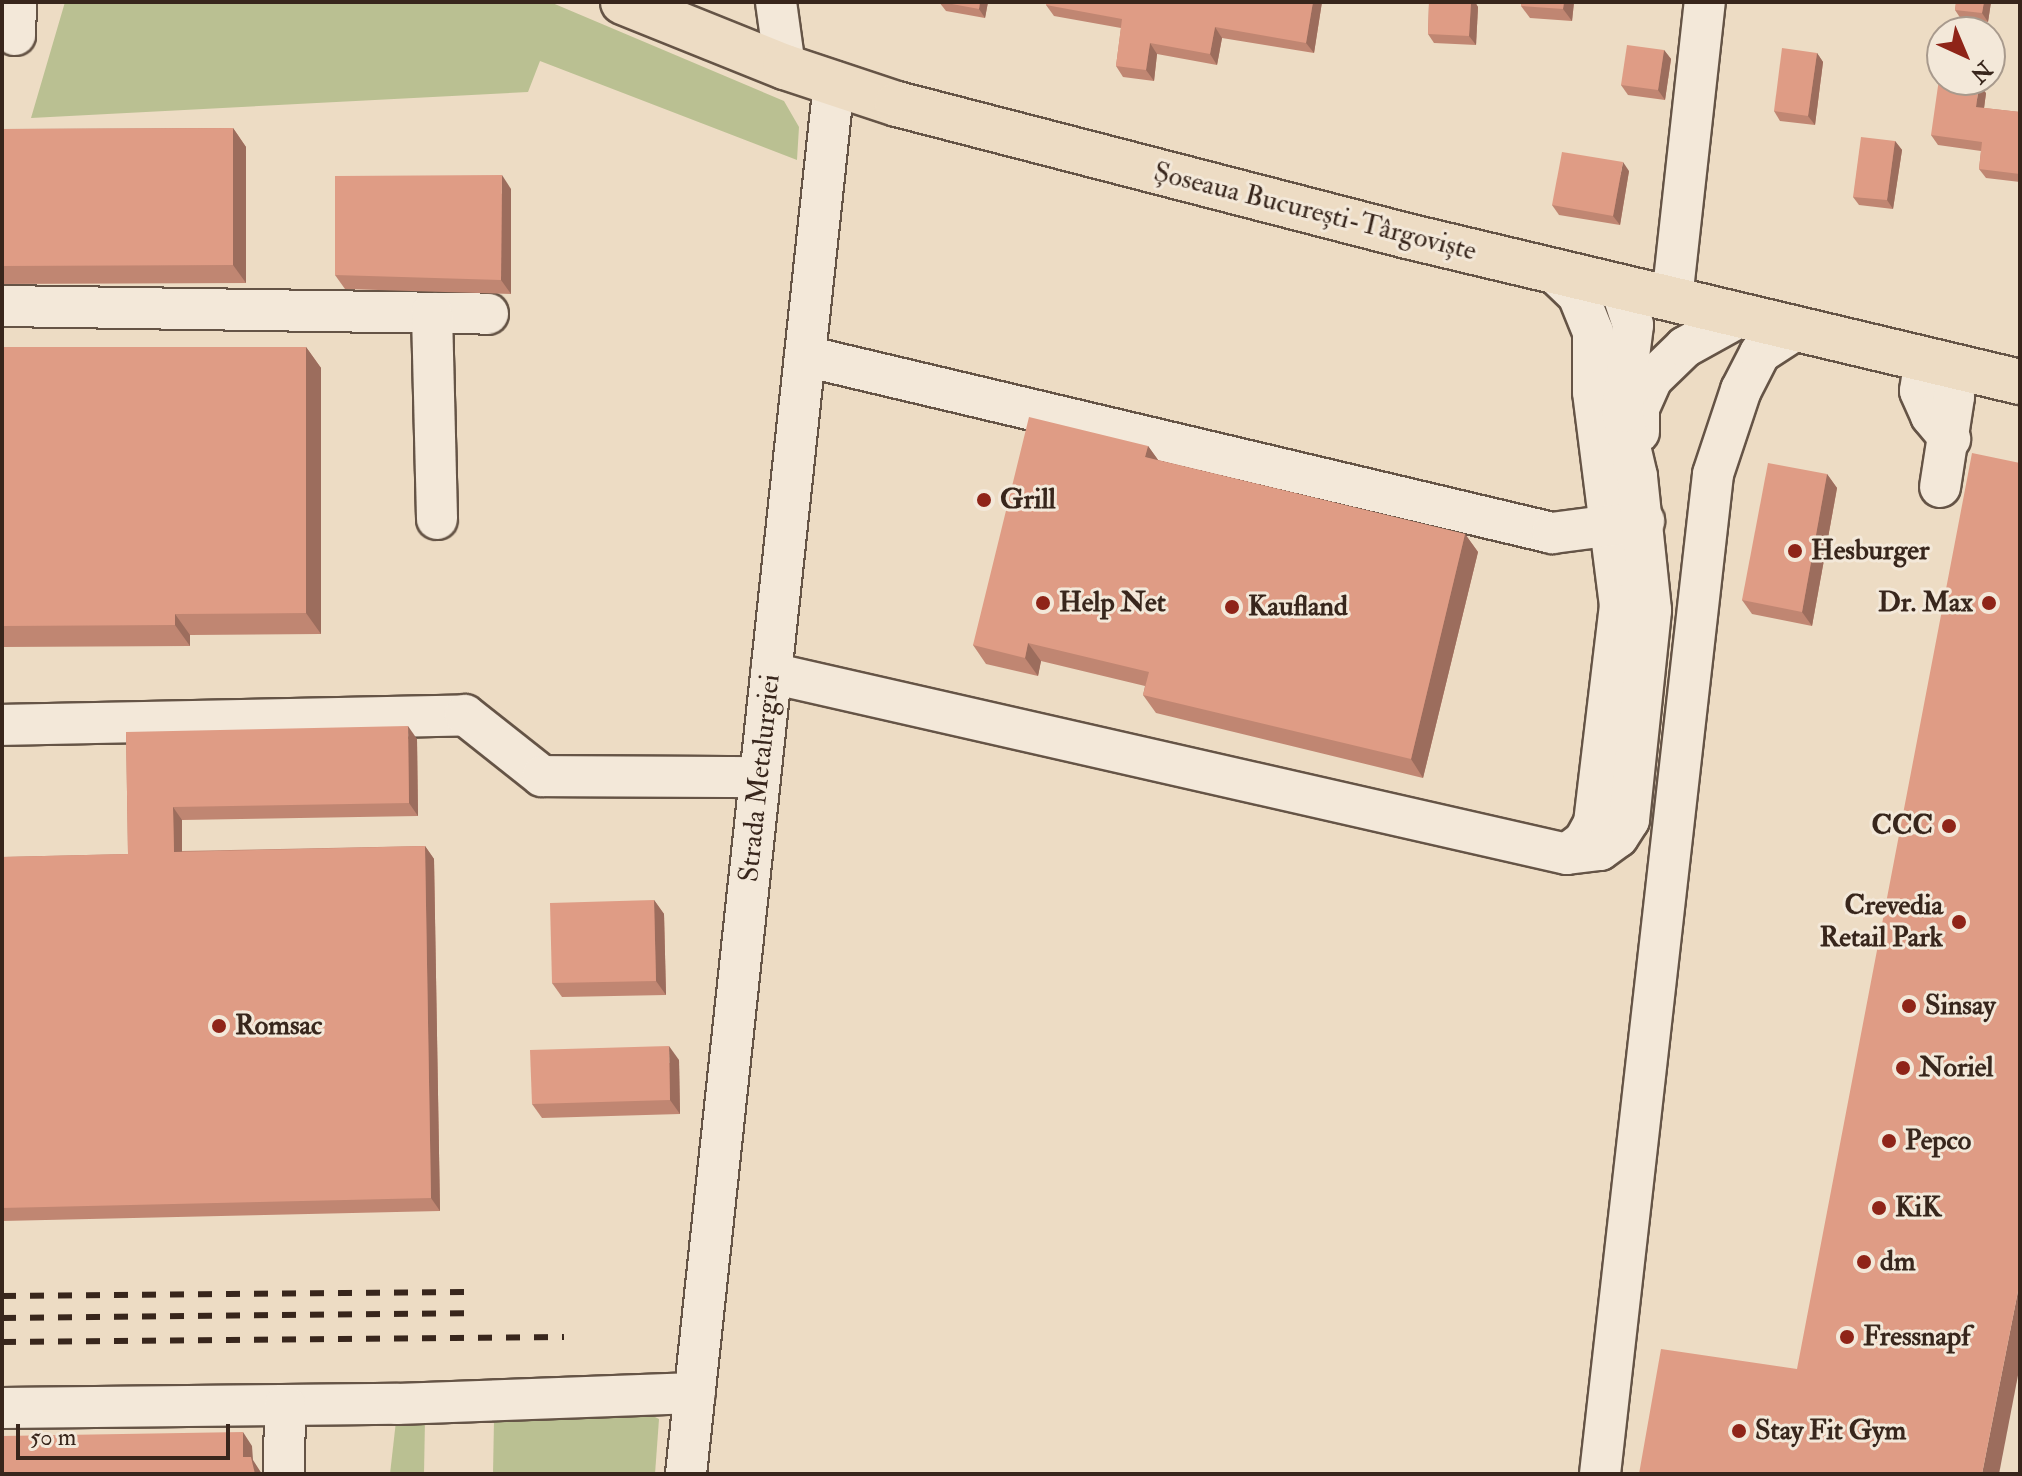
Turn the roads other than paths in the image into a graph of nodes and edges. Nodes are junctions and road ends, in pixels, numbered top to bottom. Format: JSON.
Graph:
{"nodes":[{"id":1,"x":623,"y":2,"type":"edge"},
{"id":2,"x":776,"y":2,"type":"edge"},
{"id":3,"x":1705,"y":2,"type":"edge"},
{"id":4,"x":785,"y":67,"type":"junction"},
{"id":5,"x":834,"y":82,"type":"junction"},
{"id":6,"x":1554,"y":272,"type":"junction"},
{"id":7,"x":1620,"y":286,"type":"junction"},
{"id":8,"x":1672,"y":299,"type":"junction"},
{"id":9,"x":2,"y":306,"type":"edge"},
{"id":10,"x":432,"y":313,"type":"junction"},
{"id":11,"x":488,"y":314,"type":"dead end"},
{"id":12,"x":1741,"y":316,"type":"junction"},
{"id":13,"x":1797,"y":329,"type":"junction"},
{"id":14,"x":805,"y":356,"type":"junction"},
{"id":15,"x":1933,"y":361,"type":"junction"},
{"id":16,"x":2009,"y":379,"type":"edge"},
{"id":17,"x":1950,"y":439,"type":"junction"},
{"id":18,"x":1620,"y":480,"type":"junction"},
{"id":19,"x":1940,"y":487,"type":"dead end"},
{"id":20,"x":437,"y":519,"type":"dead end"},
{"id":21,"x":1626,"y":524,"type":"junction"},
{"id":22,"x":1552,"y":533,"type":"junction"},
{"id":23,"x":771,"y":673,"type":"junction"},
{"id":24,"x":2,"y":725,"type":"edge"},
{"id":25,"x":760,"y":777,"type":"junction"},
{"id":26,"x":695,"y":1393,"type":"junction"},
{"id":27,"x":285,"y":1405,"type":"junction"},
{"id":28,"x":2,"y":1408,"type":"edge"},
{"id":29,"x":284,"y":1474,"type":"edge"},
{"id":30,"x":686,"y":1474,"type":"edge"},
{"id":31,"x":1600,"y":1474,"type":"edge"}],
"edges":[{"from":1,"to":4,"type":"main road","name":"Șoseaua București-Târgoviște"},
{"from":2,"to":4,"type":"street"},
{"from":3,"to":8,"type":"street"},
{"from":4,"to":5,"type":"main road","name":"Șoseaua București-Târgoviște"},
{"from":5,"to":6,"type":"main road","name":"Șoseaua București-Târgoviște"},
{"from":5,"to":14,"type":"street","name":"Strada Metalurgiei"},
{"from":6,"to":7,"type":"main road","name":"Șoseaua București-Târgoviște"},
{"from":6,"to":18,"type":"street"},
{"from":7,"to":8,"type":"main road","name":"Șoseaua București-Târgoviște"},
{"from":7,"to":18,"type":"street"},
{"from":8,"to":12,"type":"main road","name":"Șoseaua București-Târgoviște"},
{"from":9,"to":10,"type":"street"},
{"from":10,"to":11,"type":"street"},
{"from":10,"to":20,"type":"street"},
{"from":12,"to":13,"type":"main road","name":"Șoseaua București-Târgoviște"},
{"from":12,"to":18,"type":"street"},
{"from":13,"to":15,"type":"main road","name":"Șoseaua București-Târgoviște"},
{"from":13,"to":31,"type":"street"},
{"from":14,"to":22,"type":"street"},
{"from":14,"to":23,"type":"street","name":"Strada Metalurgiei"},
{"from":15,"to":16,"type":"main road","name":"Șoseaua București-Târgoviște"},
{"from":15,"to":17,"type":"street"},
{"from":16,"to":17,"type":"street"},
{"from":17,"to":19,"type":"street"},
{"from":18,"to":21,"type":"street"},
{"from":18,"to":22,"type":"street"},
{"from":21,"to":22,"type":"street"},
{"from":21,"to":23,"type":"street"},
{"from":23,"to":25,"type":"street","name":"Strada Metalurgiei"},
{"from":24,"to":25,"type":"street"},
{"from":25,"to":26,"type":"street","name":"Strada Metalurgiei"},
{"from":26,"to":27,"type":"street"},
{"from":26,"to":30,"type":"street","name":"Strada Metalurgiei"},
{"from":27,"to":28,"type":"street"},
{"from":27,"to":29,"type":"street"}]}
